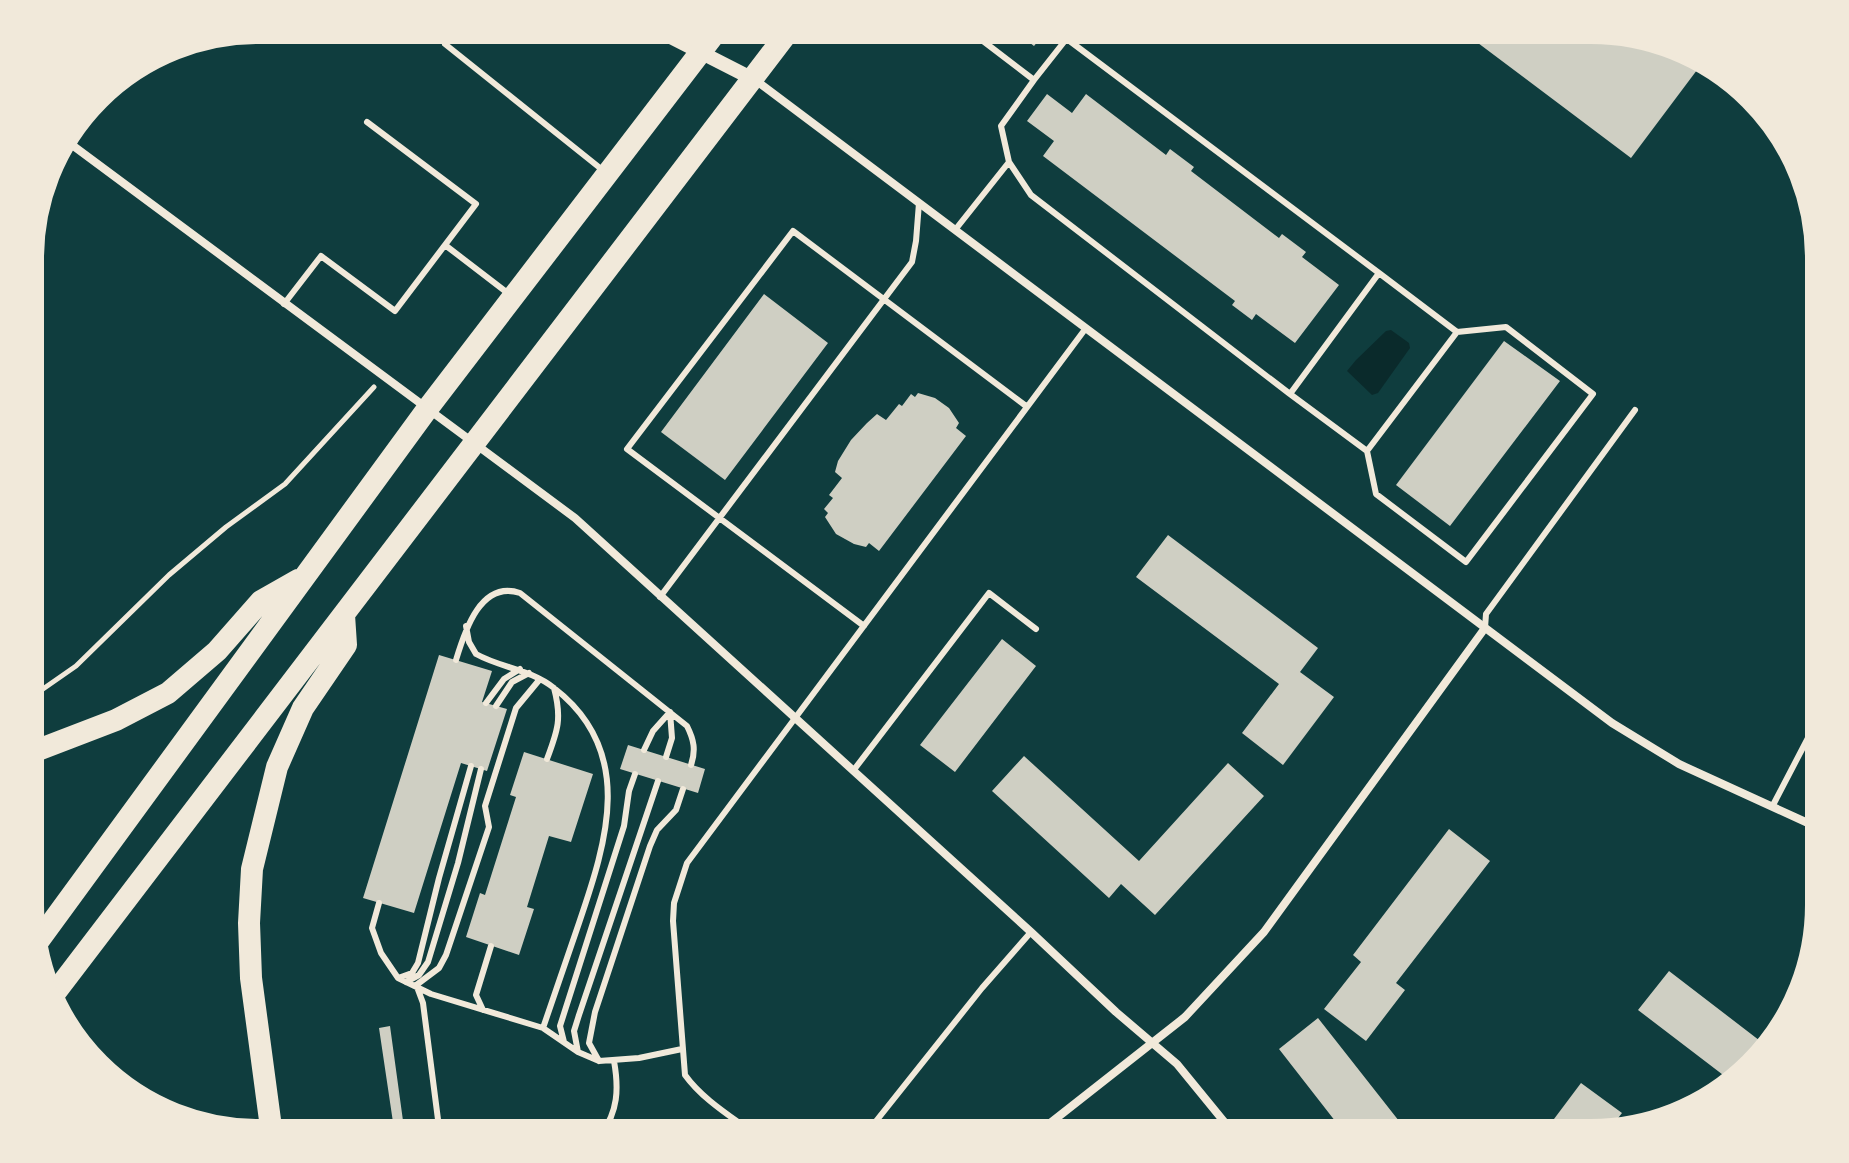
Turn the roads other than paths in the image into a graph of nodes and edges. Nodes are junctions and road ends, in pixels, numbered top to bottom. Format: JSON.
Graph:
{"nodes":[{"id":1,"x":446,"y":42,"type":"edge"},
{"id":2,"x":678,"y":42,"type":"edge"},
{"id":3,"x":709,"y":42,"type":"edge"},
{"id":4,"x":781,"y":42,"type":"edge"},
{"id":5,"x":984,"y":42,"type":"edge"},
{"id":6,"x":1065,"y":42,"type":"edge"},
{"id":7,"x":1071,"y":42,"type":"edge"},
{"id":8,"x":700,"y":54,"type":"junction"},
{"id":9,"x":753,"y":79,"type":"junction"},
{"id":10,"x":1034,"y":80,"type":"junction"},
{"id":11,"x":367,"y":122,"type":"dead end"},
{"id":12,"x":73,"y":146,"type":"edge"},
{"id":13,"x":1009,"y":162,"type":"junction"},
{"id":14,"x":608,"y":174,"type":"junction"},
{"id":15,"x":919,"y":203,"type":"junction"},
{"id":16,"x":955,"y":230,"type":"junction"},
{"id":17,"x":445,"y":245,"type":"junction"},
{"id":18,"x":1379,"y":273,"type":"junction"},
{"id":19,"x":514,"y":297,"type":"junction"},
{"id":20,"x":883,"y":300,"type":"junction"},
{"id":21,"x":284,"y":304,"type":"junction"},
{"id":22,"x":1086,"y":328,"type":"junction"},
{"id":23,"x":1457,"y":332,"type":"junction"},
{"id":24,"x":1290,"y":394,"type":"junction"},
{"id":25,"x":1026,"y":406,"type":"junction"},
{"id":26,"x":428,"y":408,"type":"junction"},
{"id":27,"x":1635,"y":410,"type":"dead end"},
{"id":28,"x":476,"y":443,"type":"junction"},
{"id":29,"x":1367,"y":451,"type":"junction"},
{"id":30,"x":719,"y":517,"type":"junction"},
{"id":31,"x":306,"y":575,"type":"junction"},
{"id":32,"x":660,"y":597,"type":"junction"},
{"id":33,"x":344,"y":615,"type":"junction"},
{"id":34,"x":466,"y":626,"type":"junction"},
{"id":35,"x":864,"y":626,"type":"junction"},
{"id":36,"x":1485,"y":628,"type":"junction"},
{"id":37,"x":1036,"y":629,"type":"dead end"},
{"id":38,"x":456,"y":660,"type":"dead end"},
{"id":39,"x":521,"y":669,"type":"junction"},
{"id":40,"x":529,"y":673,"type":"junction"},
{"id":41,"x":540,"y":679,"type":"junction"},
{"id":42,"x":554,"y":688,"type":"junction"},
{"id":43,"x":486,"y":703,"type":"dead end"},
{"id":44,"x":496,"y":706,"type":"dead end"},
{"id":45,"x":670,"y":712,"type":"junction"},
{"id":46,"x":795,"y":718,"type":"junction"},
{"id":47,"x":1807,"y":740,"type":"edge"},
{"id":48,"x":42,"y":748,"type":"edge"},
{"id":49,"x":644,"y":750,"type":"dead end"},
{"id":50,"x":666,"y":757,"type":"dead end"},
{"id":51,"x":547,"y":759,"type":"dead end"},
{"id":52,"x":691,"y":765,"type":"dead end"},
{"id":53,"x":471,"y":766,"type":"dead end"},
{"id":54,"x":481,"y":769,"type":"dead end"},
{"id":55,"x":853,"y":771,"type":"junction"},
{"id":56,"x":635,"y":774,"type":"dead end"},
{"id":57,"x":658,"y":781,"type":"dead end"},
{"id":58,"x":683,"y":789,"type":"dead end"},
{"id":59,"x":1772,"y":807,"type":"junction"},
{"id":60,"x":1807,"y":823,"type":"edge"},
{"id":61,"x":379,"y":903,"type":"dead end"},
{"id":62,"x":1031,"y":932,"type":"junction"},
{"id":63,"x":44,"y":933,"type":"edge"},
{"id":64,"x":491,"y":946,"type":"dead end"},
{"id":65,"x":398,"y":978,"type":"junction"},
{"id":66,"x":406,"y":982,"type":"junction"},
{"id":67,"x":416,"y":986,"type":"junction"},
{"id":68,"x":58,"y":989,"type":"edge"},
{"id":69,"x":483,"y":1010,"type":"junction"},
{"id":70,"x":543,"y":1028,"type":"junction"},
{"id":71,"x":564,"y":1042,"type":"junction"},
{"id":72,"x":1151,"y":1042,"type":"junction"},
{"id":73,"x":682,"y":1049,"type":"junction"},
{"id":74,"x":578,"y":1052,"type":"junction"},
{"id":75,"x":599,"y":1061,"type":"junction"},
{"id":76,"x":614,"y":1061,"type":"junction"},
{"id":77,"x":270,"y":1121,"type":"edge"},
{"id":78,"x":438,"y":1121,"type":"edge"},
{"id":79,"x":609,"y":1121,"type":"edge"},
{"id":80,"x":738,"y":1121,"type":"edge"},
{"id":81,"x":876,"y":1121,"type":"edge"},
{"id":82,"x":1052,"y":1121,"type":"edge"},
{"id":83,"x":1224,"y":1121,"type":"edge"}],
"edges":[{"from":1,"to":14,"type":"lane"},
{"from":2,"to":8,"type":"street"},
{"from":3,"to":8,"type":"highway"},
{"from":4,"to":9,"type":"highway"},
{"from":5,"to":10,"type":"lane"},
{"from":6,"to":10,"type":"lane"},
{"from":7,"to":18,"type":"lane"},
{"from":8,"to":9,"type":"street"},
{"from":8,"to":14,"type":"highway"},
{"from":9,"to":15,"type":"street"},
{"from":9,"to":28,"type":"highway"},
{"from":10,"to":13,"type":"lane"},
{"from":11,"to":17,"type":"lane"},
{"from":12,"to":21,"type":"street"},
{"from":13,"to":16,"type":"lane"},
{"from":13,"to":24,"type":"lane"},
{"from":14,"to":19,"type":"highway"},
{"from":15,"to":16,"type":"street"},
{"from":15,"to":20,"type":"lane"},
{"from":16,"to":22,"type":"street"},
{"from":17,"to":19,"type":"lane"},
{"from":17,"to":21,"type":"lane"},
{"from":18,"to":23,"type":"lane"},
{"from":18,"to":24,"type":"lane"},
{"from":19,"to":26,"type":"highway"},
{"from":20,"to":25,"type":"lane"},
{"from":20,"to":30,"type":"lane"},
{"from":20,"to":30,"type":"lane"},
{"from":21,"to":26,"type":"street"},
{"from":22,"to":25,"type":"lane"},
{"from":22,"to":36,"type":"street"},
{"from":23,"to":29,"type":"lane"},
{"from":23,"to":29,"type":"lane"},
{"from":24,"to":29,"type":"lane"},
{"from":25,"to":35,"type":"lane"},
{"from":26,"to":28,"type":"street"},
{"from":26,"to":31,"type":"highway"},
{"from":27,"to":36,"type":"lane"},
{"from":28,"to":32,"type":"street"},
{"from":28,"to":33,"type":"highway"},
{"from":30,"to":32,"type":"lane"},
{"from":30,"to":35,"type":"lane"},
{"from":31,"to":48,"type":"highway"},
{"from":31,"to":63,"type":"highway"},
{"from":32,"to":46,"type":"street"},
{"from":33,"to":68,"type":"highway"},
{"from":33,"to":77,"type":"highway"},
{"from":34,"to":38,"type":"lane"},
{"from":34,"to":39,"type":"lane"},
{"from":34,"to":45,"type":"lane"},
{"from":35,"to":46,"type":"lane"},
{"from":36,"to":59,"type":"street"},
{"from":36,"to":72,"type":"street"},
{"from":37,"to":55,"type":"lane"},
{"from":39,"to":40,"type":"lane"},
{"from":39,"to":43,"type":"lane"},
{"from":40,"to":41,"type":"lane"},
{"from":40,"to":44,"type":"lane"},
{"from":41,"to":42,"type":"lane"},
{"from":41,"to":67,"type":"lane"},
{"from":42,"to":51,"type":"lane"},
{"from":42,"to":70,"type":"lane"},
{"from":45,"to":49,"type":"lane"},
{"from":45,"to":50,"type":"lane"},
{"from":45,"to":52,"type":"lane"},
{"from":46,"to":55,"type":"street"},
{"from":46,"to":73,"type":"lane"},
{"from":47,"to":59,"type":"lane"},
{"from":53,"to":65,"type":"lane"},
{"from":54,"to":66,"type":"lane"},
{"from":55,"to":62,"type":"street"},
{"from":56,"to":71,"type":"lane"},
{"from":57,"to":74,"type":"lane"},
{"from":58,"to":75,"type":"lane"},
{"from":59,"to":60,"type":"street"},
{"from":61,"to":65,"type":"lane"},
{"from":62,"to":72,"type":"street"},
{"from":62,"to":81,"type":"lane"},
{"from":64,"to":69,"type":"lane"},
{"from":65,"to":66,"type":"lane"},
{"from":66,"to":67,"type":"lane"},
{"from":67,"to":69,"type":"lane"},
{"from":67,"to":78,"type":"lane"},
{"from":69,"to":70,"type":"lane"},
{"from":70,"to":71,"type":"lane"},
{"from":71,"to":74,"type":"lane"},
{"from":72,"to":82,"type":"street"},
{"from":72,"to":83,"type":"street"},
{"from":73,"to":76,"type":"lane"},
{"from":73,"to":80,"type":"lane"},
{"from":74,"to":75,"type":"lane"},
{"from":75,"to":76,"type":"lane"},
{"from":76,"to":79,"type":"lane"}]}
